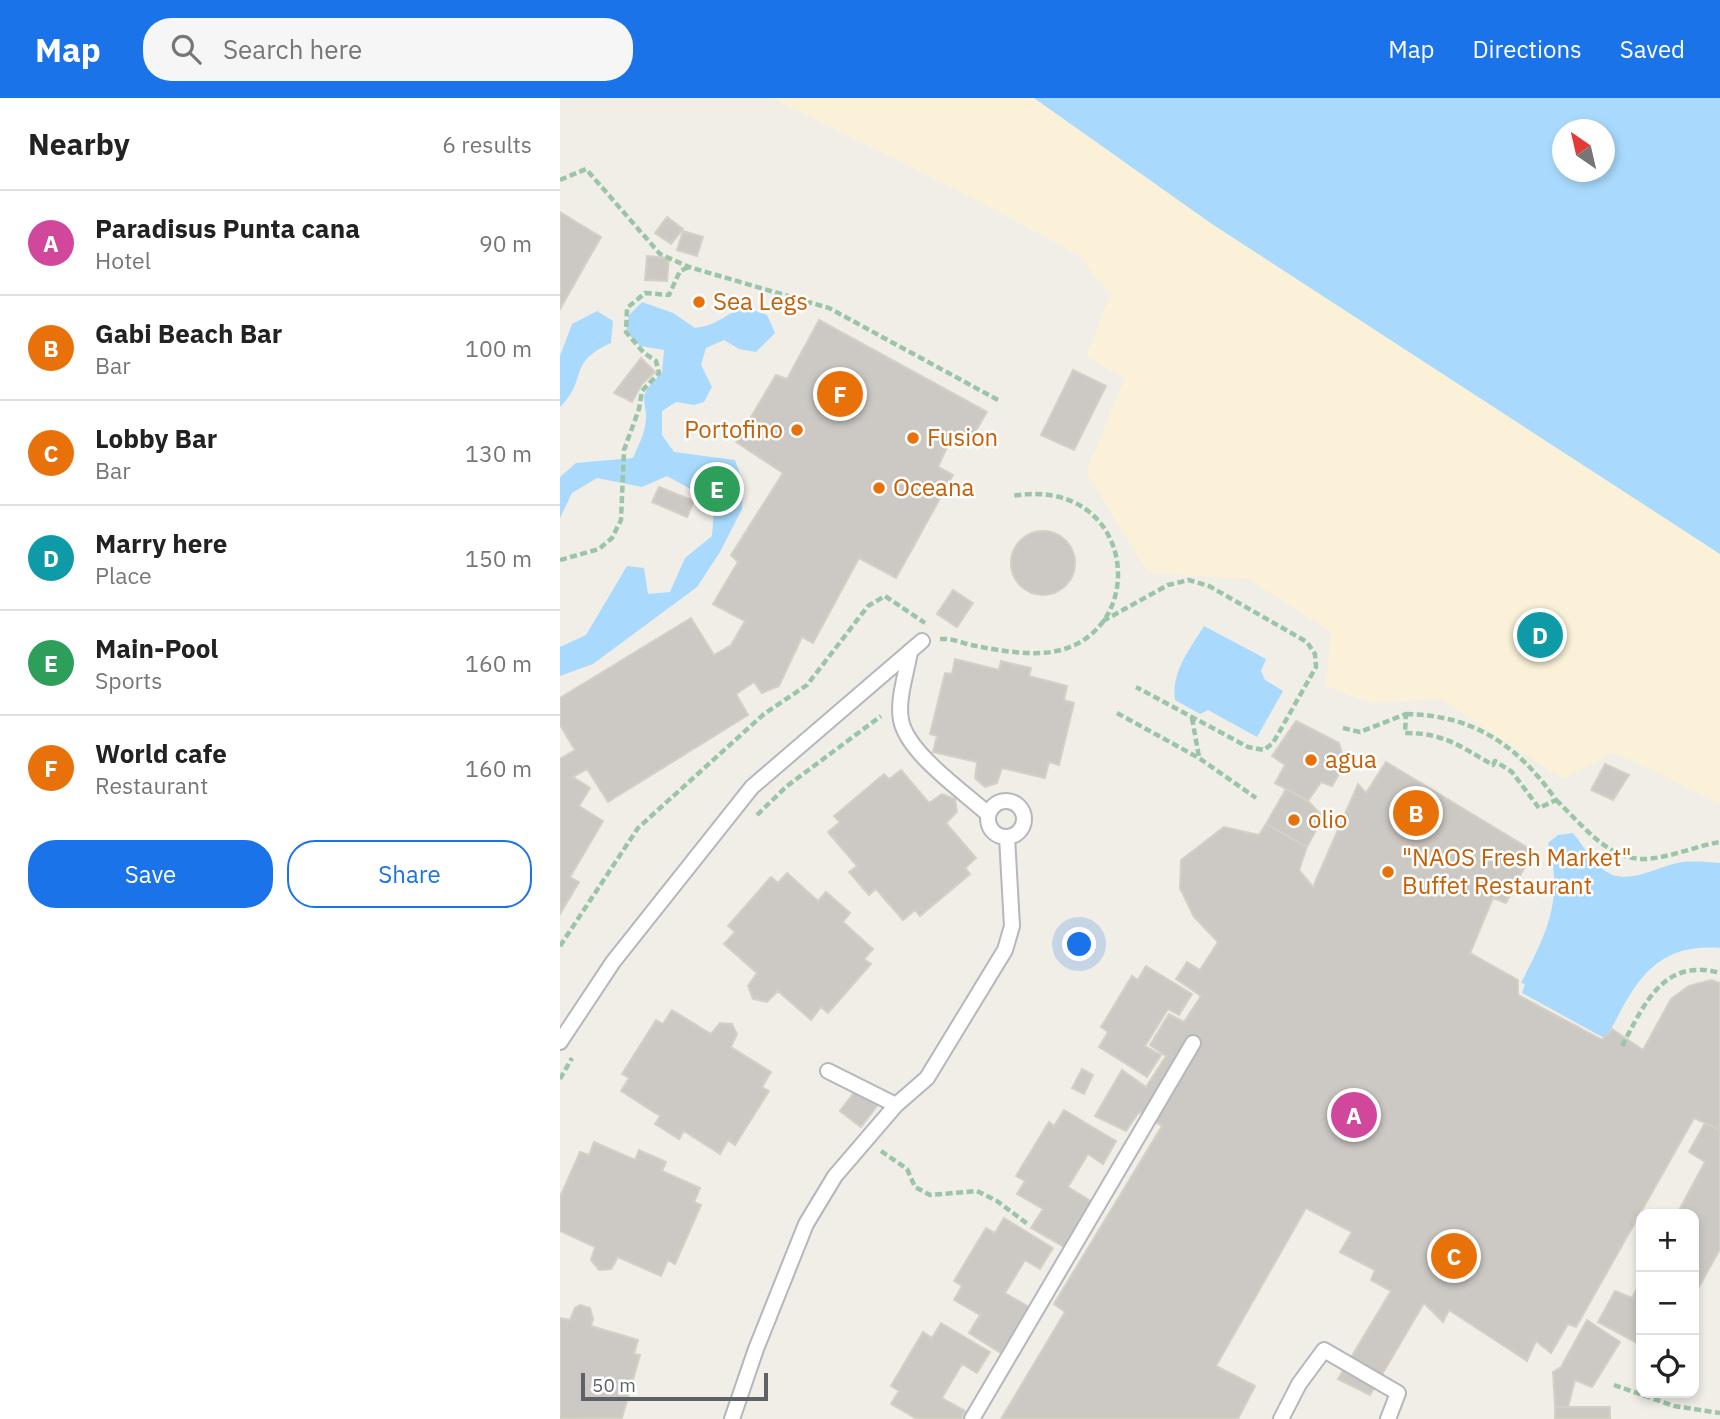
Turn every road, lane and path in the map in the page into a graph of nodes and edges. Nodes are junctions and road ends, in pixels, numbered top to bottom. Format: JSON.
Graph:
{"nodes":[{"id":1,"x":560,"y":180,"type":"edge"},
{"id":2,"x":690,"y":267,"type":"junction"},
{"id":3,"x":998,"y":400,"type":"dead end"},
{"id":4,"x":1012,"y":496,"type":"dead end"},
{"id":5,"x":560,"y":560,"type":"edge"},
{"id":6,"x":1103,"y":621,"type":"junction"},
{"id":7,"x":927,"y":624,"type":"dead end"},
{"id":8,"x":937,"y":631,"type":"dead end"},
{"id":9,"x":947,"y":638,"type":"junction"},
{"id":10,"x":916,"y":646,"type":"junction"},
{"id":11,"x":1136,"y":687,"type":"dead end"},
{"id":12,"x":901,"y":702,"type":"junction"},
{"id":13,"x":1297,"y":702,"type":"junction"},
{"id":14,"x":1305,"y":706,"type":"dead end"},
{"id":15,"x":1117,"y":713,"type":"dead end"},
{"id":16,"x":1406,"y":715,"type":"junction"},
{"id":17,"x":1192,"y":717,"type":"junction"},
{"id":18,"x":1343,"y":728,"type":"dead end"},
{"id":19,"x":1199,"y":758,"type":"junction"},
{"id":20,"x":1256,"y":798,"type":"dead end"},
{"id":21,"x":1556,"y":800,"type":"junction"},
{"id":22,"x":988,"y":814,"type":"junction"},
{"id":23,"x":748,"y":823,"type":"dead end"},
{"id":24,"x":1007,"y":837,"type":"junction"},
{"id":25,"x":1720,"y":842,"type":"edge"},
{"id":26,"x":560,"y":946,"type":"edge"},
{"id":27,"x":1720,"y":973,"type":"edge"},
{"id":28,"x":560,"y":1042,"type":"edge"},
{"id":29,"x":1194,"y":1043,"type":"dead end"},
{"id":30,"x":1622,"y":1046,"type":"dead end"},
{"id":31,"x":573,"y":1056,"type":"dead end"},
{"id":32,"x":828,"y":1071,"type":"dead end"},
{"id":33,"x":560,"y":1079,"type":"edge"},
{"id":34,"x":896,"y":1105,"type":"junction"},
{"id":35,"x":867,"y":1141,"type":"junction"},
{"id":36,"x":1028,"y":1225,"type":"dead end"},
{"id":37,"x":1614,"y":1385,"type":"dead end"},
{"id":38,"x":1720,"y":1413,"type":"edge"},
{"id":39,"x":732,"y":1419,"type":"edge"},
{"id":40,"x":972,"y":1419,"type":"edge"},
{"id":41,"x":1281,"y":1419,"type":"edge"},
{"id":42,"x":1388,"y":1419,"type":"edge"}],
"edges":[{"from":1,"to":2,"type":"path"},
{"from":2,"to":3,"type":"path"},
{"from":2,"to":5,"type":"path"},
{"from":4,"to":6,"type":"path"},
{"from":6,"to":9,"type":"path"},
{"from":6,"to":13,"type":"path"},
{"from":7,"to":26,"type":"path"},
{"from":8,"to":9,"type":"path"},
{"from":9,"to":10,"type":"path"},
{"from":10,"to":12,"type":"lane"},
{"from":10,"to":28,"type":"lane"},
{"from":11,"to":17,"type":"path"},
{"from":12,"to":22,"type":"lane"},
{"from":12,"to":23,"type":"path"},
{"from":13,"to":14,"type":"path"},
{"from":13,"to":17,"type":"path"},
{"from":15,"to":19,"type":"path"},
{"from":16,"to":18,"type":"path"},
{"from":16,"to":21,"type":"path"},
{"from":16,"to":21,"type":"path"},
{"from":17,"to":19,"type":"path"},
{"from":19,"to":20,"type":"path"},
{"from":21,"to":25,"type":"path"},
{"from":22,"to":24,"type":"lane"},
{"from":22,"to":24,"type":"lane"},
{"from":24,"to":34,"type":"lane"},
{"from":27,"to":30,"type":"path"},
{"from":29,"to":40,"type":"lane"},
{"from":31,"to":33,"type":"path"},
{"from":32,"to":34,"type":"lane"},
{"from":34,"to":35,"type":"lane"},
{"from":35,"to":36,"type":"path"},
{"from":35,"to":39,"type":"lane"},
{"from":37,"to":38,"type":"path"},
{"from":41,"to":42,"type":"lane"}]}
